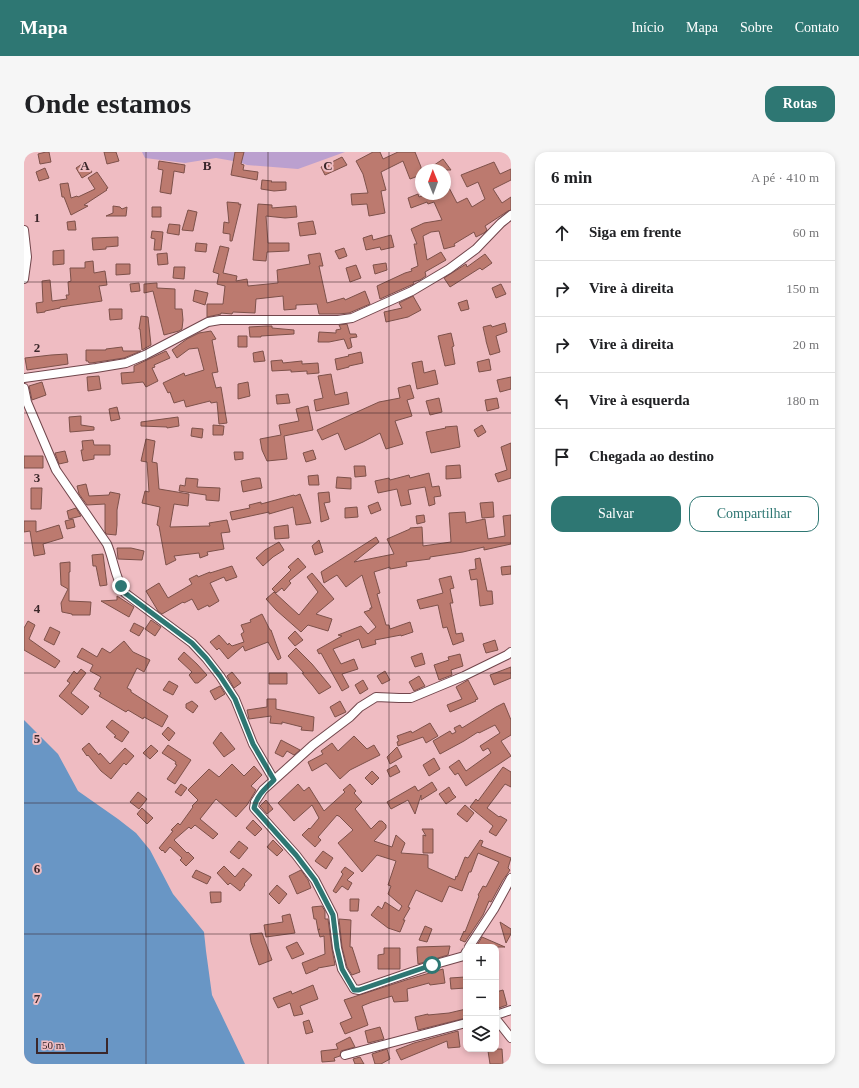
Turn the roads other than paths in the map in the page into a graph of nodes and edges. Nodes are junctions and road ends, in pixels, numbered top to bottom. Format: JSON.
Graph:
{"nodes":[{"id":1,"x":511,"y":215,"type":"edge"},
{"id":2,"x":24,"y":230,"type":"edge"},
{"id":3,"x":24,"y":279,"type":"edge"},
{"id":4,"x":24,"y":378,"type":"edge"},
{"id":5,"x":24,"y":388,"type":"edge"},
{"id":6,"x":511,"y":652,"type":"edge"},
{"id":7,"x":274,"y":780,"type":"junction"},
{"id":8,"x":511,"y":878,"type":"edge"},
{"id":9,"x":471,"y":944,"type":"edge"},
{"id":10,"x":463,"y":957,"type":"edge"},
{"id":11,"x":511,"y":1010,"type":"edge"},
{"id":12,"x":499,"y":1014,"type":"edge"},
{"id":13,"x":499,"y":1023,"type":"edge"},
{"id":14,"x":463,"y":1024,"type":"edge"},
{"id":15,"x":511,"y":1038,"type":"edge"},
{"id":16,"x":345,"y":1055,"type":"dead end"}],
"edges":[{"from":1,"to":4,"type":"street"},
{"from":2,"to":3,"type":"street"},
{"from":5,"to":7,"type":"street"},
{"from":6,"to":7,"type":"street"},
{"from":7,"to":10,"type":"street"},
{"from":8,"to":9,"type":"street"},
{"from":11,"to":12,"type":"street"},
{"from":13,"to":15,"type":"street"},
{"from":14,"to":16,"type":"street"}]}
